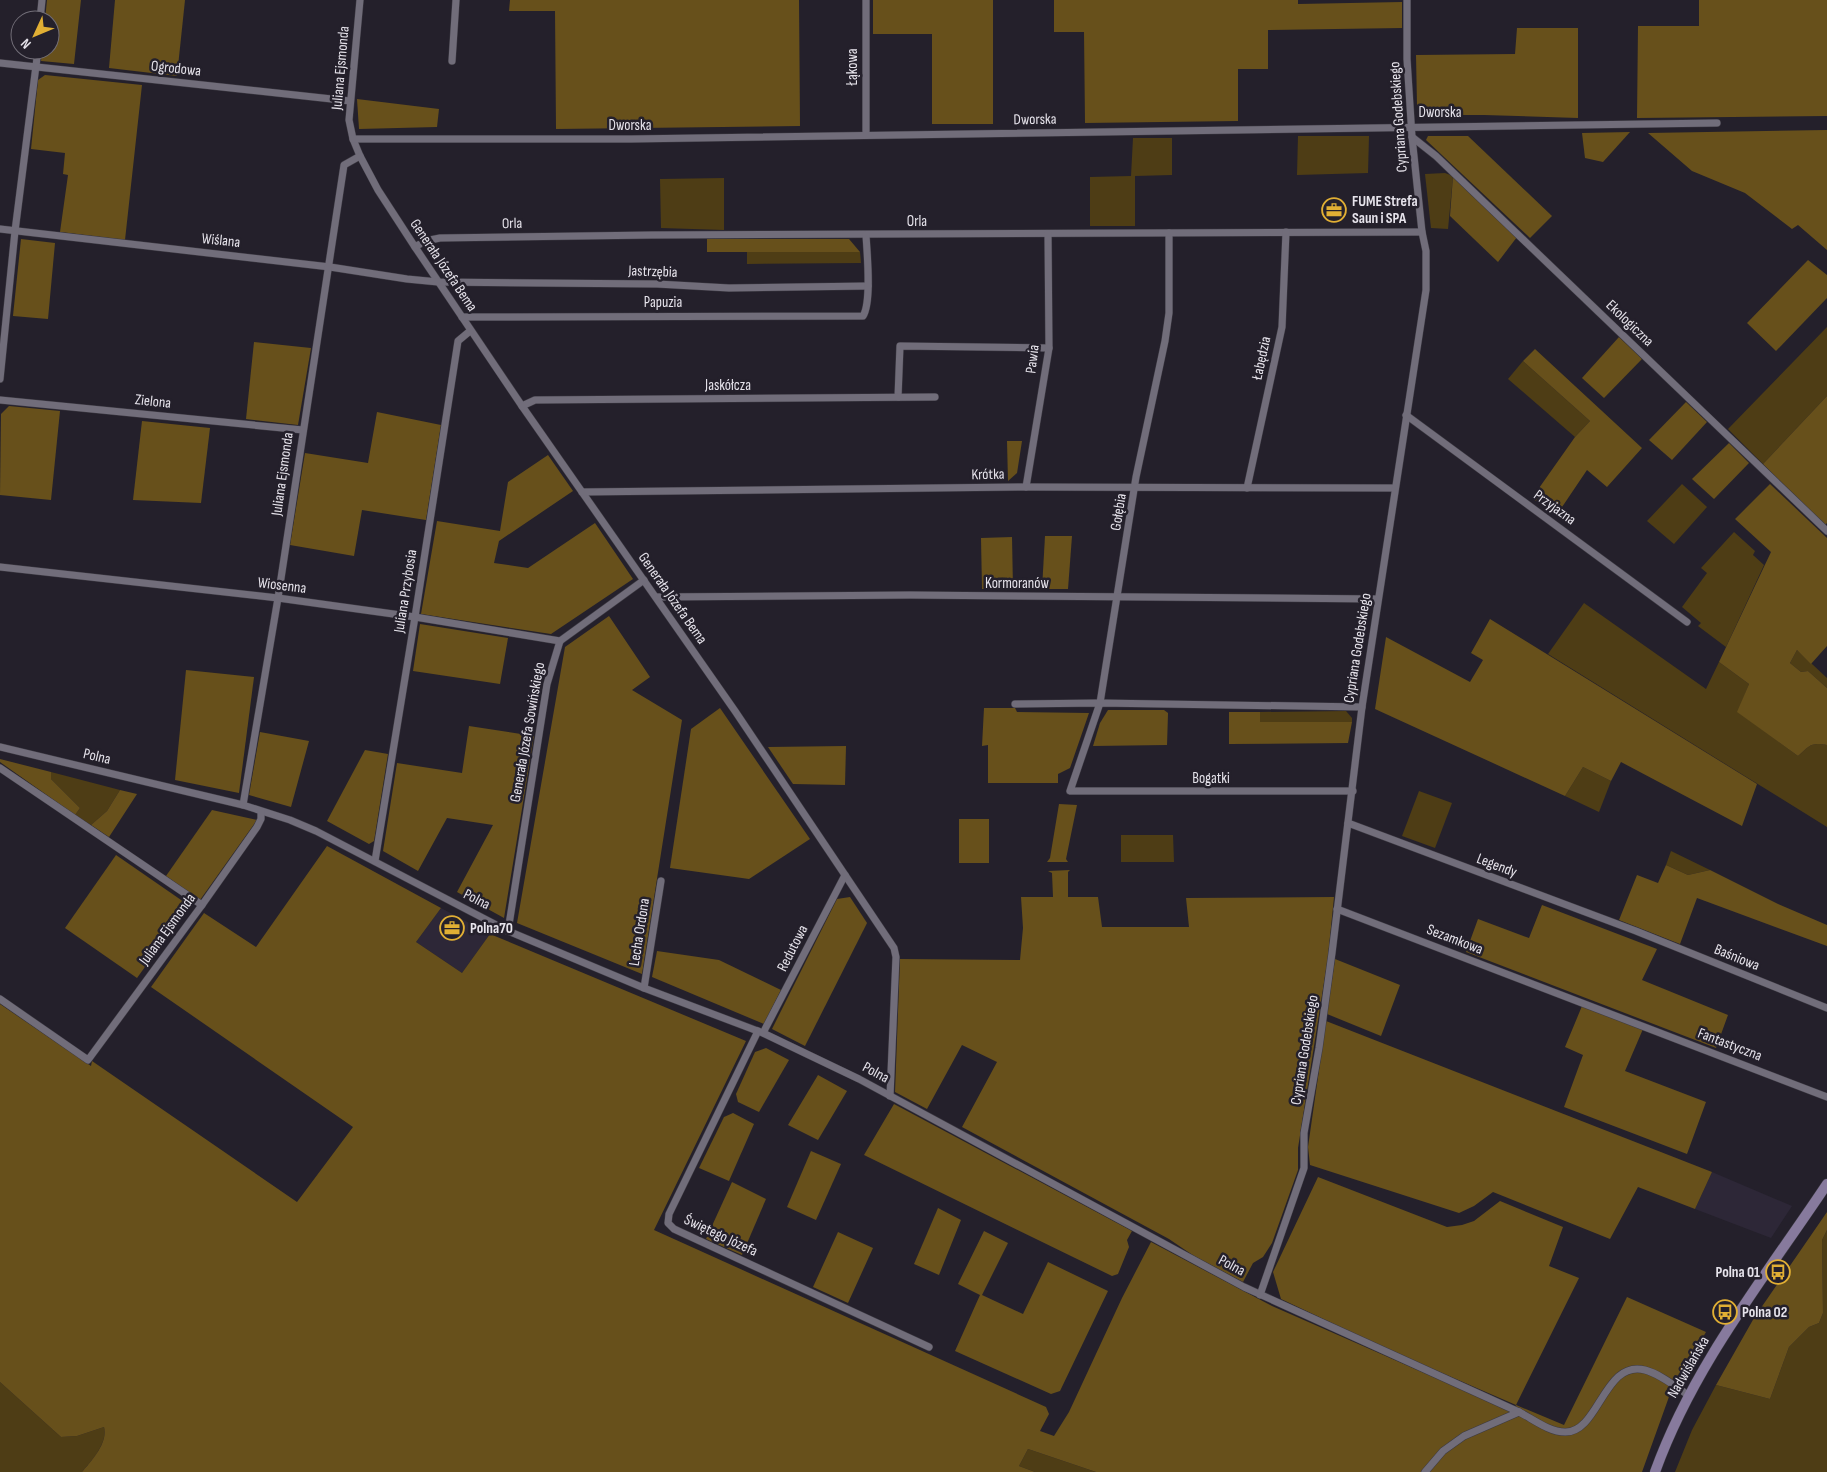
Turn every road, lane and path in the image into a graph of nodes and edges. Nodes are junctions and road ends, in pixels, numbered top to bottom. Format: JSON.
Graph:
{"nodes":[{"id":1,"x":360,"y":0,"type":"edge"},
{"id":2,"x":456,"y":0,"type":"edge"},
{"id":3,"x":866,"y":0,"type":"edge"},
{"id":4,"x":1407,"y":0,"type":"edge"},
{"id":5,"x":37,"y":60,"type":"edge"},
{"id":6,"x":452,"y":61,"type":"dead end"},
{"id":7,"x":0,"y":63,"type":"edge"},
{"id":8,"x":36,"y":67,"type":"junction"},
{"id":9,"x":350,"y":100,"type":"junction"},
{"id":10,"x":1717,"y":123,"type":"dead end"},
{"id":11,"x":1411,"y":126,"type":"junction"},
{"id":12,"x":866,"y":135,"type":"junction"},
{"id":13,"x":1412,"y":137,"type":"junction"},
{"id":14,"x":353,"y":139,"type":"junction"},
{"id":15,"x":360,"y":156,"type":"junction"},
{"id":16,"x":0,"y":230,"type":"edge"},
{"id":17,"x":15,"y":231,"type":"junction"},
{"id":18,"x":1286,"y":232,"type":"junction"},
{"id":19,"x":1422,"y":232,"type":"junction"},
{"id":20,"x":1169,"y":233,"type":"junction"},
{"id":21,"x":1048,"y":234,"type":"junction"},
{"id":22,"x":866,"y":235,"type":"junction"},
{"id":23,"x":415,"y":247,"type":"junction"},
{"id":24,"x":330,"y":267,"type":"junction"},
{"id":25,"x":438,"y":282,"type":"junction"},
{"id":26,"x":868,"y":286,"type":"junction"},
{"id":27,"x":462,"y":317,"type":"junction"},
{"id":28,"x":470,"y":330,"type":"junction"},
{"id":29,"x":1048,"y":348,"type":"junction"},
{"id":30,"x":0,"y":379,"type":"edge"},
{"id":31,"x":935,"y":396,"type":"dead end"},
{"id":32,"x":898,"y":397,"type":"junction"},
{"id":33,"x":0,"y":400,"type":"edge"},
{"id":34,"x":522,"y":406,"type":"junction"},
{"id":35,"x":1406,"y":415,"type":"junction"},
{"id":36,"x":303,"y":430,"type":"junction"},
{"id":37,"x":1026,"y":487,"type":"junction"},
{"id":38,"x":1135,"y":488,"type":"junction"},
{"id":39,"x":1247,"y":488,"type":"junction"},
{"id":40,"x":1395,"y":488,"type":"junction"},
{"id":41,"x":582,"y":492,"type":"junction"},
{"id":42,"x":1827,"y":531,"type":"edge"},
{"id":43,"x":0,"y":568,"type":"edge"},
{"id":44,"x":644,"y":580,"type":"junction"},
{"id":45,"x":656,"y":597,"type":"junction"},
{"id":46,"x":1118,"y":597,"type":"junction"},
{"id":47,"x":278,"y":598,"type":"junction"},
{"id":48,"x":1378,"y":599,"type":"junction"},
{"id":49,"x":415,"y":617,"type":"junction"},
{"id":50,"x":1687,"y":622,"type":"dead end"},
{"id":51,"x":560,"y":641,"type":"junction"},
{"id":52,"x":1100,"y":703,"type":"junction"},
{"id":53,"x":1016,"y":704,"type":"dead end"},
{"id":54,"x":1362,"y":707,"type":"junction"},
{"id":55,"x":0,"y":748,"type":"edge"},
{"id":56,"x":0,"y":768,"type":"edge"},
{"id":57,"x":1070,"y":791,"type":"joint"},
{"id":58,"x":1353,"y":791,"type":"junction"},
{"id":59,"x":243,"y":805,"type":"junction"},
{"id":60,"x":261,"y":812,"type":"junction"},
{"id":61,"x":1348,"y":824,"type":"junction"},
{"id":62,"x":375,"y":861,"type":"junction"},
{"id":63,"x":845,"y":875,"type":"junction"},
{"id":64,"x":661,"y":881,"type":"dead end"},
{"id":65,"x":202,"y":905,"type":"junction"},
{"id":66,"x":1337,"y":909,"type":"junction"},
{"id":67,"x":508,"y":931,"type":"junction"},
{"id":68,"x":1636,"y":931,"type":"joint"},
{"id":69,"x":644,"y":988,"type":"junction"},
{"id":70,"x":0,"y":1000,"type":"edge"},
{"id":71,"x":1827,"y":1008,"type":"edge"},
{"id":72,"x":1623,"y":1018,"type":"joint"},
{"id":73,"x":761,"y":1032,"type":"junction"},
{"id":74,"x":890,"y":1096,"type":"junction"},
{"id":75,"x":1827,"y":1097,"type":"edge"},
{"id":76,"x":1827,"y":1184,"type":"edge"},
{"id":77,"x":1260,"y":1294,"type":"junction"},
{"id":78,"x":929,"y":1347,"type":"dead end"},
{"id":79,"x":1688,"y":1395,"type":"junction"},
{"id":80,"x":1519,"y":1412,"type":"junction"},
{"id":81,"x":1425,"y":1472,"type":"edge"},
{"id":82,"x":1655,"y":1472,"type":"edge"}],
"edges":[{"from":1,"to":9,"type":"street","name":"Juliana Ejsmonda"},
{"from":2,"to":6,"type":"street"},
{"from":3,"to":12,"type":"street","name":"Łąkowa"},
{"from":4,"to":11,"type":"street","name":"Cypriana Godebskiego"},
{"from":5,"to":8,"type":"street"},
{"from":7,"to":8,"type":"street","name":"Ogrodowa"},
{"from":8,"to":9,"type":"street","name":"Ogrodowa"},
{"from":8,"to":17,"type":"street"},
{"from":9,"to":14,"type":"street","name":"Juliana Ejsmonda"},
{"from":10,"to":11,"type":"street","name":"Dworska"},
{"from":11,"to":12,"type":"street","name":"Dworska"},
{"from":11,"to":13,"type":"street","name":"Cypriana Godebskiego"},
{"from":12,"to":14,"type":"street","name":"Dworska"},
{"from":13,"to":19,"type":"street","name":"Cypriana Godebskiego"},
{"from":13,"to":42,"type":"street","name":"Ekologiczna"},
{"from":14,"to":15,"type":"street","name":"Generała Józefa Bema"},
{"from":15,"to":23,"type":"street","name":"Generała Józefa Bema"},
{"from":15,"to":24,"type":"street","name":"Juliana Ejsmonda"},
{"from":16,"to":17,"type":"street","name":"Wiślana"},
{"from":17,"to":24,"type":"street","name":"Wiślana"},
{"from":17,"to":30,"type":"street"},
{"from":18,"to":19,"type":"street","name":"Orla"},
{"from":18,"to":20,"type":"street","name":"Orla"},
{"from":18,"to":39,"type":"street","name":"Łabędzia"},
{"from":19,"to":35,"type":"street","name":"Cypriana Godebskiego"},
{"from":20,"to":21,"type":"street","name":"Orla"},
{"from":20,"to":38,"type":"street","name":"Gołębia"},
{"from":21,"to":22,"type":"street","name":"Orla"},
{"from":21,"to":29,"type":"street","name":"Pawia"},
{"from":22,"to":23,"type":"street","name":"Orla"},
{"from":22,"to":26,"type":"street"},
{"from":23,"to":25,"type":"street","name":"Generała Józefa Bema"},
{"from":24,"to":25,"type":"street","name":"Wiślana"},
{"from":24,"to":36,"type":"street","name":"Juliana Ejsmonda"},
{"from":25,"to":26,"type":"street","name":"Jastrzębia"},
{"from":25,"to":27,"type":"street","name":"Generała Józefa Bema"},
{"from":26,"to":27,"type":"street","name":"Papuzia"},
{"from":27,"to":28,"type":"street","name":"Generała Józefa Bema"},
{"from":28,"to":34,"type":"street","name":"Generała Józefa Bema"},
{"from":28,"to":49,"type":"street","name":"Juliana Przybosia"},
{"from":29,"to":32,"type":"street"},
{"from":29,"to":37,"type":"street","name":"Pawia"},
{"from":31,"to":32,"type":"street","name":"Jaskółcza"},
{"from":32,"to":34,"type":"street","name":"Jaskółcza"},
{"from":33,"to":36,"type":"street","name":"Zielona"},
{"from":34,"to":41,"type":"street","name":"Generała Józefa Bema"},
{"from":35,"to":40,"type":"street","name":"Cypriana Godebskiego"},
{"from":35,"to":50,"type":"street","name":"Przyjazna"},
{"from":36,"to":47,"type":"street","name":"Juliana Ejsmonda"},
{"from":37,"to":38,"type":"street","name":"Krótka"},
{"from":37,"to":41,"type":"street","name":"Krótka"},
{"from":38,"to":39,"type":"street","name":"Krótka"},
{"from":38,"to":46,"type":"street","name":"Gołębia"},
{"from":39,"to":40,"type":"street","name":"Krótka"},
{"from":40,"to":48,"type":"street","name":"Cypriana Godebskiego"},
{"from":41,"to":44,"type":"street","name":"Generała Józefa Bema"},
{"from":43,"to":47,"type":"street","name":"Wiosenna"},
{"from":44,"to":45,"type":"street","name":"Generała Józefa Bema"},
{"from":44,"to":51,"type":"street"},
{"from":45,"to":46,"type":"street","name":"Kormoranów"},
{"from":45,"to":63,"type":"street","name":"Generała Józefa Bema"},
{"from":46,"to":48,"type":"street","name":"Kormoranów"},
{"from":46,"to":52,"type":"street","name":"Gołębia"},
{"from":47,"to":49,"type":"street","name":"Wiosenna"},
{"from":47,"to":59,"type":"street","name":"Juliana Ejsmonda"},
{"from":48,"to":54,"type":"street","name":"Cypriana Godebskiego"},
{"from":49,"to":51,"type":"street","name":"Wiosenna"},
{"from":49,"to":62,"type":"street","name":"Juliana Przybosia"},
{"from":51,"to":67,"type":"street","name":"Generała Józefa Sowińskiego"},
{"from":52,"to":53,"type":"street"},
{"from":52,"to":54,"type":"street"},
{"from":52,"to":57,"type":"street","name":"Gołębia"},
{"from":54,"to":58,"type":"street","name":"Cypriana Godebskiego"},
{"from":55,"to":59,"type":"street","name":"Polna"},
{"from":56,"to":65,"type":"street"},
{"from":57,"to":58,"type":"street","name":"Bogatki"},
{"from":58,"to":61,"type":"street","name":"Cypriana Godebskiego"},
{"from":59,"to":60,"type":"street","name":"Polna"},
{"from":60,"to":62,"type":"street","name":"Polna"},
{"from":60,"to":65,"type":"street","name":"Juliana Ejsmonda"},
{"from":61,"to":66,"type":"street","name":"Cypriana Godebskiego"},
{"from":61,"to":68,"type":"street","name":"Legendy"},
{"from":62,"to":67,"type":"street","name":"Polna"},
{"from":63,"to":73,"type":"street","name":"Redutowa"},
{"from":63,"to":74,"type":"street","name":"Generała Józefa Bema"},
{"from":64,"to":69,"type":"street","name":"Lecha Ordona"},
{"from":65,"to":70,"type":"street","name":"Juliana Ejsmonda"},
{"from":66,"to":72,"type":"street","name":"Sezamkowa"},
{"from":66,"to":77,"type":"street","name":"Cypriana Godebskiego"},
{"from":67,"to":69,"type":"street","name":"Polna"},
{"from":68,"to":71,"type":"street","name":"Baśniowa"},
{"from":69,"to":73,"type":"street","name":"Polna"},
{"from":72,"to":75,"type":"street","name":"Fantastyczna"},
{"from":73,"to":74,"type":"street","name":"Polna"},
{"from":73,"to":78,"type":"street","name":"Świętego Józefa"},
{"from":74,"to":77,"type":"street","name":"Polna"},
{"from":76,"to":79,"type":"main road","name":"Nadwiślańska"},
{"from":77,"to":80,"type":"street","name":"Polna"},
{"from":79,"to":80,"type":"street","name":"Polna"},
{"from":79,"to":82,"type":"main road","name":"Nadwiślańska"},
{"from":80,"to":81,"type":"street"}]}
